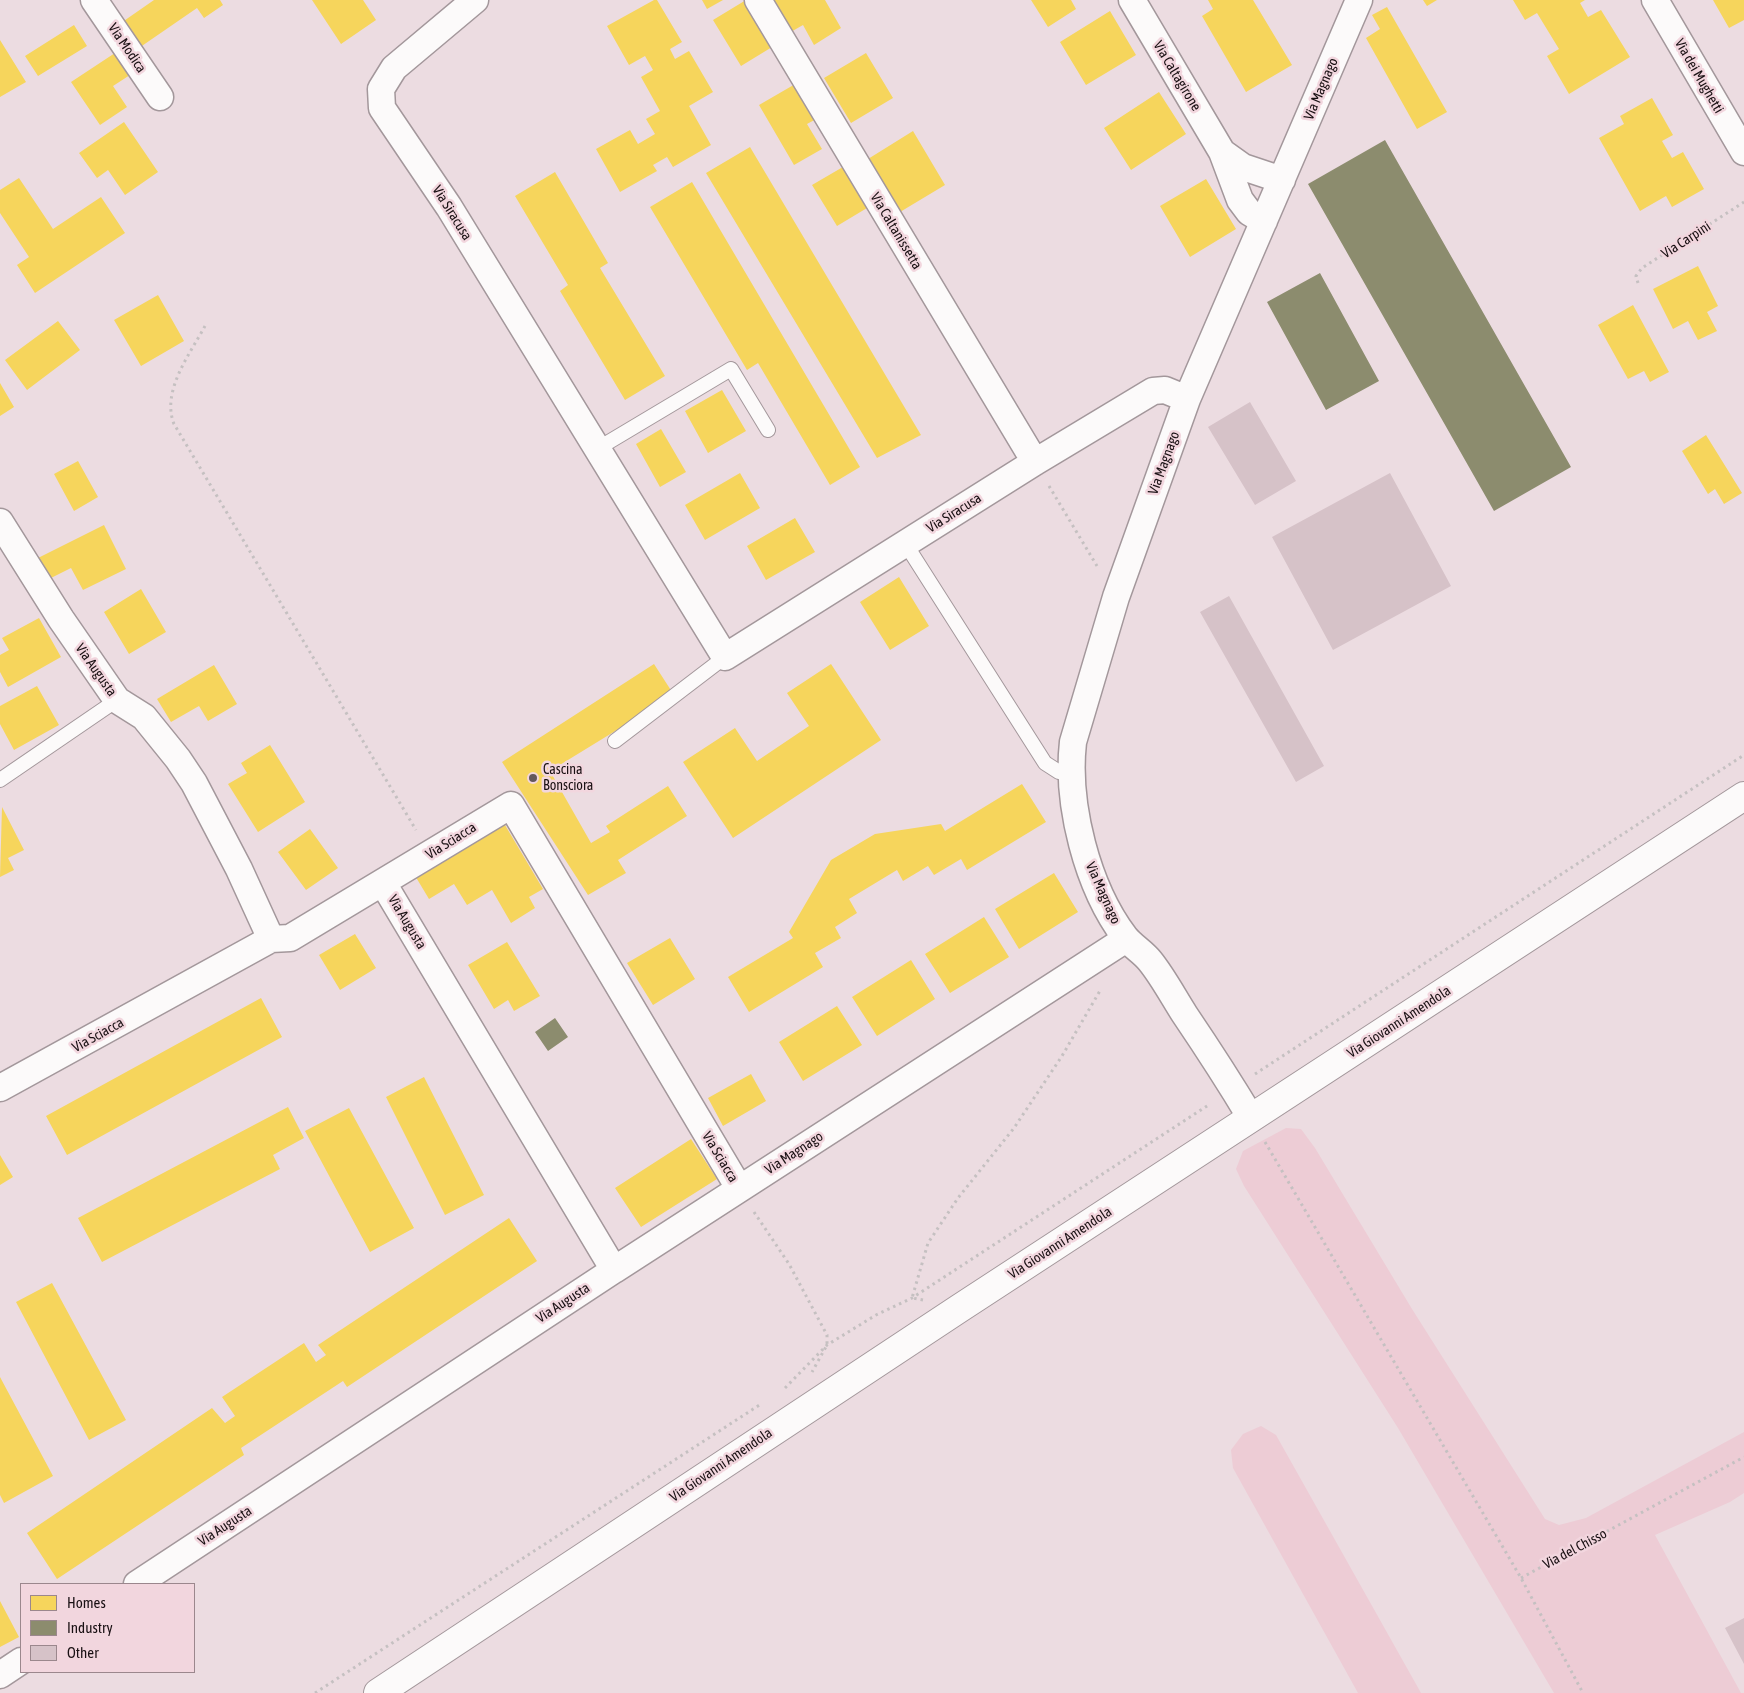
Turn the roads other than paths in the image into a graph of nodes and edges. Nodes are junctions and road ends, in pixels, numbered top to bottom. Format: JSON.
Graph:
{"nodes":[{"id":1,"x":94,"y":0,"type":"edge"},
{"id":2,"x":475,"y":0,"type":"edge"},
{"id":3,"x":758,"y":0,"type":"edge"},
{"id":4,"x":1132,"y":0,"type":"edge"},
{"id":5,"x":1359,"y":0,"type":"edge"},
{"id":6,"x":1655,"y":0,"type":"edge"},
{"id":7,"x":160,"y":97,"type":"dead end"},
{"id":8,"x":1222,"y":152,"type":"junction"},
{"id":9,"x":1744,"y":152,"type":"edge"},
{"id":10,"x":1282,"y":180,"type":"junction"},
{"id":11,"x":1264,"y":221,"type":"junction"},
{"id":12,"x":1187,"y":399,"type":"junction"},
{"id":13,"x":768,"y":430,"type":"dead end"},
{"id":14,"x":597,"y":449,"type":"junction"},
{"id":15,"x":1034,"y":462,"type":"junction"},
{"id":16,"x":0,"y":522,"type":"edge"},
{"id":17,"x":905,"y":543,"type":"junction"},
{"id":18,"x":725,"y":657,"type":"junction"},
{"id":19,"x":117,"y":700,"type":"junction"},
{"id":20,"x":615,"y":741,"type":"dead end"},
{"id":21,"x":1071,"y":775,"type":"junction"},
{"id":22,"x":0,"y":780,"type":"edge"},
{"id":23,"x":1744,"y":796,"type":"edge"},
{"id":24,"x":383,"y":883,"type":"junction"},
{"id":25,"x":272,"y":939,"type":"junction"},
{"id":26,"x":1126,"y":939,"type":"junction"},
{"id":27,"x":0,"y":1088,"type":"edge"},
{"id":28,"x":1251,"y":1118,"type":"junction"},
{"id":29,"x":739,"y":1188,"type":"junction"},
{"id":30,"x":614,"y":1270,"type":"junction"},
{"id":31,"x":139,"y":1583,"type":"edge"},
{"id":32,"x":20,"y":1662,"type":"edge"},
{"id":33,"x":0,"y":1675,"type":"edge"},
{"id":34,"x":378,"y":1693,"type":"edge"}],
"edges":[{"from":1,"to":7,"type":"street","name":"Via Modica"},
{"from":2,"to":14,"type":"street","name":"Via Siracusa"},
{"from":3,"to":15,"type":"street","name":"Via Caltanissetta"},
{"from":4,"to":8,"type":"street","name":"Via Caltagirone"},
{"from":5,"to":10,"type":"street","name":"Via Magnago"},
{"from":6,"to":9,"type":"street","name":"Via dei Mughetti"},
{"from":8,"to":10,"type":"street","name":"Via Caltagirone"},
{"from":8,"to":11,"type":"street","name":"Via Caltagirone"},
{"from":10,"to":11,"type":"street","name":"Via Magnago"},
{"from":11,"to":12,"type":"street","name":"Via Magnago"},
{"from":12,"to":15,"type":"street","name":"Via Siracusa"},
{"from":12,"to":21,"type":"street","name":"Via Magnago"},
{"from":13,"to":14,"type":"lane"},
{"from":14,"to":18,"type":"street","name":"Via Siracusa"},
{"from":15,"to":17,"type":"street","name":"Via Siracusa"},
{"from":16,"to":19,"type":"street","name":"Via Augusta"},
{"from":17,"to":18,"type":"street","name":"Via Siracusa"},
{"from":17,"to":21,"type":"lane"},
{"from":18,"to":20,"type":"lane","name":"Via Siracusa"},
{"from":19,"to":22,"type":"lane"},
{"from":19,"to":25,"type":"street","name":"Via Augusta"},
{"from":21,"to":26,"type":"street","name":"Via Magnago"},
{"from":23,"to":28,"type":"main road","name":"Via Giovanni Amendola"},
{"from":24,"to":25,"type":"street","name":"Via Sciacca"},
{"from":24,"to":29,"type":"street","name":"Via Sciacca"},
{"from":24,"to":30,"type":"street","name":"Via Augusta"},
{"from":25,"to":27,"type":"street","name":"Via Sciacca"},
{"from":26,"to":28,"type":"street","name":"Via Magnago"},
{"from":26,"to":29,"type":"street","name":"Via Magnago"},
{"from":28,"to":34,"type":"main road","name":"Via Giovanni Amendola"},
{"from":29,"to":30,"type":"street","name":"Via Magnago"},
{"from":30,"to":31,"type":"street","name":"Via Augusta"},
{"from":32,"to":33,"type":"street"}]}
